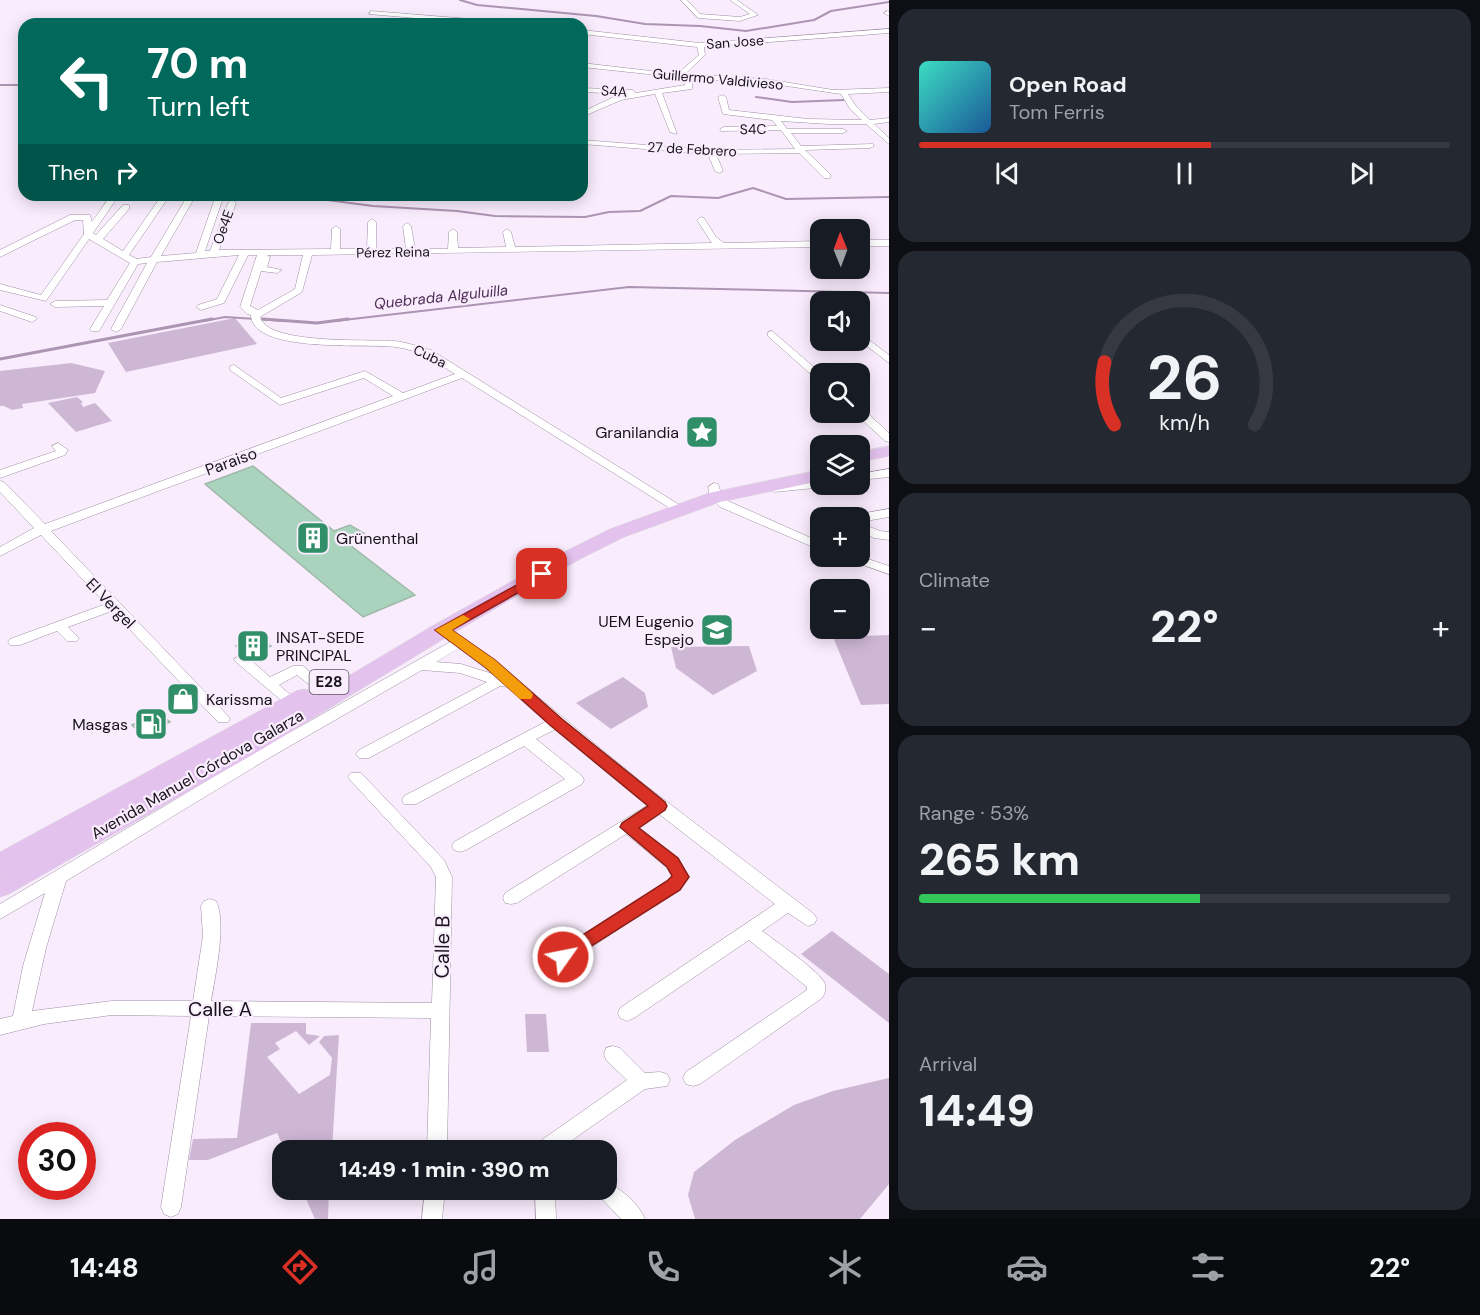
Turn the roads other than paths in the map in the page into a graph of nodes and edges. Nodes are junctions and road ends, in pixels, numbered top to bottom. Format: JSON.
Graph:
{"nodes":[{"id":1,"x":684,"y":0,"type":"edge"},
{"id":2,"x":733,"y":0,"type":"edge"},
{"id":3,"x":371,"y":13,"type":"dead end"},
{"id":4,"x":433,"y":18,"type":"edge"},
{"id":5,"x":889,"y":31,"type":"edge"},
{"id":6,"x":588,"y":33,"type":"edge"},
{"id":7,"x":700,"y":45,"type":"junction"},
{"id":8,"x":588,"y":66,"type":"edge"},
{"id":9,"x":679,"y":76,"type":"junction"},
{"id":10,"x":689,"y":77,"type":"junction"},
{"id":11,"x":588,"y":90,"type":"edge"},
{"id":12,"x":843,"y":91,"type":"junction"},
{"id":13,"x":888,"y":91,"type":"edge"},
{"id":14,"x":658,"y":92,"type":"junction"},
{"id":15,"x":647,"y":94,"type":"junction"},
{"id":16,"x":722,"y":97,"type":"dead end"},
{"id":17,"x":588,"y":107,"type":"edge"},
{"id":18,"x":596,"y":107,"type":"junction"},
{"id":19,"x":588,"y":112,"type":"edge"},
{"id":20,"x":775,"y":118,"type":"junction"},
{"id":21,"x":889,"y":120,"type":"edge"},
{"id":22,"x":869,"y":123,"type":"junction"},
{"id":23,"x":723,"y":129,"type":"dead end"},
{"id":24,"x":783,"y":130,"type":"junction"},
{"id":25,"x":843,"y":131,"type":"dead end"},
{"id":26,"x":674,"y":132,"type":"dead end"},
{"id":27,"x":588,"y":142,"type":"edge"},
{"id":28,"x":889,"y":142,"type":"edge"},
{"id":29,"x":870,"y":146,"type":"dead end"},
{"id":30,"x":800,"y":150,"type":"junction"},
{"id":31,"x":711,"y":152,"type":"junction"},
{"id":32,"x":719,"y":171,"type":"dead end"},
{"id":33,"x":827,"y":176,"type":"dead end"},
{"id":34,"x":111,"y":201,"type":"edge"},
{"id":35,"x":162,"y":201,"type":"edge"},
{"id":36,"x":188,"y":201,"type":"edge"},
{"id":37,"x":218,"y":201,"type":"edge"},
{"id":38,"x":232,"y":203,"type":"dead end"},
{"id":39,"x":126,"y":207,"type":"dead end"},
{"id":40,"x":701,"y":220,"type":"dead end"},
{"id":41,"x":372,"y":222,"type":"dead end"},
{"id":42,"x":407,"y":226,"type":"dead end"},
{"id":43,"x":336,"y":229,"type":"dead end"},
{"id":44,"x":453,"y":232,"type":"dead end"},
{"id":45,"x":507,"y":232,"type":"dead end"},
{"id":46,"x":88,"y":234,"type":"junction"},
{"id":47,"x":97,"y":240,"type":"junction"},
{"id":48,"x":870,"y":243,"type":"edge"},
{"id":49,"x":889,"y":243,"type":"edge"},
{"id":50,"x":810,"y":244,"type":"edge"},
{"id":51,"x":721,"y":245,"type":"junction"},
{"id":52,"x":453,"y":250,"type":"junction"},
{"id":53,"x":511,"y":250,"type":"junction"},
{"id":54,"x":214,"y":252,"type":"junction"},
{"id":55,"x":245,"y":252,"type":"junction"},
{"id":56,"x":264,"y":252,"type":"junction"},
{"id":57,"x":335,"y":252,"type":"junction"},
{"id":58,"x":371,"y":252,"type":"junction"},
{"id":59,"x":411,"y":252,"type":"junction"},
{"id":60,"x":200,"y":253,"type":"junction"},
{"id":61,"x":308,"y":253,"type":"junction"},
{"id":62,"x":0,"y":254,"type":"edge"},
{"id":63,"x":125,"y":254,"type":"junction"},
{"id":64,"x":154,"y":260,"type":"junction"},
{"id":65,"x":135,"y":262,"type":"junction"},
{"id":66,"x":278,"y":270,"type":"dead end"},
{"id":67,"x":0,"y":287,"type":"edge"},
{"id":68,"x":109,"y":303,"type":"junction"},
{"id":69,"x":55,"y":304,"type":"dead end"},
{"id":70,"x":201,"y":307,"type":"dead end"},
{"id":71,"x":0,"y":308,"type":"edge"},
{"id":72,"x":257,"y":313,"type":"junction"},
{"id":73,"x":32,"y":319,"type":"dead end"},
{"id":74,"x":95,"y":329,"type":"dead end"},
{"id":75,"x":116,"y":329,"type":"dead end"},
{"id":76,"x":772,"y":334,"type":"dead end"},
{"id":77,"x":870,"y":345,"type":"edge"},
{"id":78,"x":889,"y":345,"type":"edge"},
{"id":79,"x":874,"y":348,"type":"junction"},
{"id":80,"x":889,"y":360,"type":"edge"},
{"id":81,"x":234,"y":368,"type":"dead end"},
{"id":82,"x":810,"y":368,"type":"edge"},
{"id":83,"x":464,"y":374,"type":"junction"},
{"id":84,"x":402,"y":397,"type":"junction"},
{"id":85,"x":870,"y":421,"type":"edge"},
{"id":86,"x":889,"y":439,"type":"edge"},
{"id":87,"x":58,"y":446,"type":"dead end"},
{"id":88,"x":889,"y":452,"type":"edge"},
{"id":89,"x":870,"y":455,"type":"edge"},
{"id":90,"x":889,"y":464,"type":"edge"},
{"id":91,"x":810,"y":466,"type":"edge"},
{"id":92,"x":870,"y":467,"type":"edge"},
{"id":93,"x":889,"y":473,"type":"edge"},
{"id":94,"x":0,"y":474,"type":"edge"},
{"id":95,"x":870,"y":476,"type":"edge"},
{"id":96,"x":810,"y":478,"type":"edge"},
{"id":97,"x":0,"y":485,"type":"edge"},
{"id":98,"x":810,"y":485,"type":"edge"},
{"id":99,"x":754,"y":489,"type":"junction"},
{"id":100,"x":715,"y":492,"type":"junction"},
{"id":101,"x":674,"y":504,"type":"junction"},
{"id":102,"x":889,"y":513,"type":"edge"},
{"id":103,"x":870,"y":516,"type":"edge"},
{"id":104,"x":41,"y":530,"type":"junction"},
{"id":105,"x":870,"y":531,"type":"edge"},
{"id":106,"x":889,"y":536,"type":"edge"},
{"id":107,"x":810,"y":542,"type":"edge"},
{"id":108,"x":0,"y":552,"type":"edge"},
{"id":109,"x":870,"y":564,"type":"edge"},
{"id":110,"x":889,"y":570,"type":"edge"},
{"id":111,"x":113,"y":606,"type":"junction"},
{"id":112,"x":58,"y":625,"type":"junction"},
{"id":113,"x":442,"y":630,"type":"junction"},
{"id":114,"x":72,"y":638,"type":"dead end"},
{"id":115,"x":15,"y":642,"type":"dead end"},
{"id":116,"x":460,"y":642,"type":"junction"},
{"id":117,"x":241,"y":659,"type":"dead end"},
{"id":118,"x":421,"y":665,"type":"junction"},
{"id":119,"x":498,"y":681,"type":"junction"},
{"id":120,"x":269,"y":684,"type":"junction"},
{"id":121,"x":515,"y":687,"type":"junction"},
{"id":122,"x":327,"y":700,"type":"junction"},
{"id":123,"x":293,"y":703,"type":"junction"},
{"id":124,"x":223,"y":719,"type":"dead end"},
{"id":125,"x":556,"y":722,"type":"junction"},
{"id":126,"x":526,"y":739,"type":"junction"},
{"id":127,"x":257,"y":749,"type":"junction"},
{"id":128,"x":364,"y":754,"type":"dead end"},
{"id":129,"x":356,"y":777,"type":"dead end"},
{"id":130,"x":410,"y":800,"type":"dead end"},
{"id":131,"x":659,"y":806,"type":"junction"},
{"id":132,"x":628,"y":827,"type":"junction"},
{"id":133,"x":460,"y":846,"type":"dead end"},
{"id":134,"x":0,"y":864,"type":"edge"},
{"id":135,"x":59,"y":876,"type":"junction"},
{"id":136,"x":0,"y":887,"type":"edge"},
{"id":137,"x":511,"y":898,"type":"dead end"},
{"id":138,"x":788,"y":904,"type":"junction"},
{"id":139,"x":210,"y":906,"type":"dead end"},
{"id":140,"x":0,"y":912,"type":"edge"},
{"id":141,"x":808,"y":920,"type":"dead end"},
{"id":142,"x":750,"y":931,"type":"junction"},
{"id":143,"x":563,"y":957,"type":"dead end"},
{"id":144,"x":200,"y":1009,"type":"junction"},
{"id":145,"x":441,"y":1011,"type":"junction"},
{"id":146,"x":627,"y":1013,"type":"dead end"},
{"id":147,"x":21,"y":1021,"type":"junction"},
{"id":148,"x":0,"y":1027,"type":"edge"},
{"id":149,"x":613,"y":1054,"type":"dead end"},
{"id":150,"x":693,"y":1078,"type":"dead end"},
{"id":151,"x":437,"y":1140,"type":"edge"},
{"id":152,"x":558,"y":1140,"type":"edge"},
{"id":153,"x":434,"y":1200,"type":"edge"},
{"id":154,"x":545,"y":1200,"type":"edge"},
{"id":155,"x":617,"y":1200,"type":"edge"},
{"id":156,"x":171,"y":1207,"type":"dead end"},
{"id":157,"x":432,"y":1219,"type":"edge"},
{"id":158,"x":546,"y":1219,"type":"edge"},
{"id":159,"x":635,"y":1219,"type":"edge"}],
"edges":[{"from":1,"to":2,"type":"street"},
{"from":3,"to":4,"type":"street"},
{"from":5,"to":7,"type":"street","name":"San Jose"},
{"from":6,"to":7,"type":"street","name":"San Jose"},
{"from":7,"to":9,"type":"street"},
{"from":8,"to":9,"type":"street","name":"Guillermo Valdivieso"},
{"from":9,"to":10,"type":"street","name":"Guillermo Valdivieso"},
{"from":10,"to":12,"type":"street","name":"Guillermo Valdivieso"},
{"from":10,"to":14,"type":"street"},
{"from":11,"to":15,"type":"street","name":"S4A"},
{"from":12,"to":13,"type":"street","name":"Guillermo Valdivieso"},
{"from":12,"to":22,"type":"street"},
{"from":14,"to":15,"type":"street"},
{"from":14,"to":26,"type":"street"},
{"from":15,"to":18,"type":"street"},
{"from":16,"to":20,"type":"street"},
{"from":17,"to":18,"type":"street"},
{"from":18,"to":19,"type":"street"},
{"from":20,"to":22,"type":"street"},
{"from":20,"to":24,"type":"street"},
{"from":21,"to":22,"type":"street"},
{"from":22,"to":28,"type":"street"},
{"from":23,"to":24,"type":"street","name":"S4C"},
{"from":24,"to":25,"type":"street","name":"S4C"},
{"from":24,"to":30,"type":"street"},
{"from":27,"to":31,"type":"street","name":"27 de Febrero"},
{"from":29,"to":30,"type":"street","name":"27 de Febrero"},
{"from":30,"to":31,"type":"street","name":"27 de Febrero"},
{"from":30,"to":33,"type":"street"},
{"from":31,"to":32,"type":"street"},
{"from":34,"to":46,"type":"street"},
{"from":35,"to":63,"type":"street"},
{"from":36,"to":64,"type":"street"},
{"from":37,"to":60,"type":"street"},
{"from":38,"to":54,"type":"street","name":"Oe4E"},
{"from":39,"to":47,"type":"street"},
{"from":40,"to":51,"type":"street"},
{"from":41,"to":58,"type":"street"},
{"from":42,"to":59,"type":"street"},
{"from":43,"to":57,"type":"street"},
{"from":44,"to":52,"type":"street"},
{"from":45,"to":53,"type":"street"},
{"from":46,"to":47,"type":"street"},
{"from":46,"to":62,"type":"street"},
{"from":46,"to":67,"type":"street"},
{"from":47,"to":63,"type":"street"},
{"from":48,"to":49,"type":"street"},
{"from":50,"to":51,"type":"street","name":"Pérez Reina"},
{"from":51,"to":53,"type":"street","name":"Pérez Reina"},
{"from":52,"to":53,"type":"street","name":"Pérez Reina"},
{"from":52,"to":59,"type":"street","name":"Pérez Reina"},
{"from":54,"to":55,"type":"street","name":"Pérez Reina"},
{"from":54,"to":60,"type":"street","name":"Pérez Reina"},
{"from":55,"to":56,"type":"street","name":"Pérez Reina"},
{"from":55,"to":70,"type":"street"},
{"from":56,"to":61,"type":"street","name":"Pérez Reina"},
{"from":56,"to":66,"type":"street"},
{"from":56,"to":72,"type":"street"},
{"from":57,"to":58,"type":"street","name":"Pérez Reina"},
{"from":57,"to":61,"type":"street","name":"Pérez Reina"},
{"from":58,"to":59,"type":"street","name":"Pérez Reina"},
{"from":60,"to":64,"type":"street","name":"Pérez Reina"},
{"from":61,"to":72,"type":"street"},
{"from":63,"to":65,"type":"street"},
{"from":64,"to":65,"type":"street","name":"Pérez Reina"},
{"from":64,"to":75,"type":"street"},
{"from":65,"to":68,"type":"street"},
{"from":68,"to":69,"type":"street"},
{"from":68,"to":74,"type":"street"},
{"from":71,"to":73,"type":"street"},
{"from":72,"to":83,"type":"street","name":"Cuba"},
{"from":76,"to":82,"type":"street"},
{"from":77,"to":79,"type":"street"},
{"from":78,"to":79,"type":"street"},
{"from":79,"to":80,"type":"street"},
{"from":81,"to":84,"type":"street"},
{"from":83,"to":84,"type":"street","name":"Paraiso"},
{"from":83,"to":101,"type":"street","name":"Cuba"},
{"from":84,"to":104,"type":"street","name":"Paraiso"},
{"from":85,"to":86,"type":"street"},
{"from":87,"to":94,"type":"street"},
{"from":88,"to":89,"type":"main road"},
{"from":90,"to":92,"type":"main road"},
{"from":91,"to":100,"type":"main road","name":"Avenida Manuel Córdova Galarza","number":"E28"},
{"from":93,"to":95,"type":"street"},
{"from":96,"to":99,"type":"main road","name":"Avenida Manuel Córdova Galarza","number":"E28"},
{"from":97,"to":104,"type":"street","name":"El Vergel"},
{"from":98,"to":99,"type":"street"},
{"from":99,"to":100,"type":"main road","name":"Avenida Manuel Córdova Galarza","number":"E28"},
{"from":100,"to":101,"type":"main road","name":"Avenida Manuel Córdova Galarza","number":"E28"},
{"from":100,"to":107,"type":"street"},
{"from":101,"to":113,"type":"main road","name":"Avenida Manuel Córdova Galarza","number":"E28"},
{"from":101,"to":122,"type":"main road","name":"Avenida Manuel Córdova Galarza","number":"E28"},
{"from":102,"to":103,"type":"street"},
{"from":104,"to":108,"type":"street","name":"Paraiso"},
{"from":104,"to":111,"type":"street","name":"El Vergel"},
{"from":105,"to":106,"type":"street"},
{"from":109,"to":110,"type":"street"},
{"from":111,"to":112,"type":"street"},
{"from":111,"to":124,"type":"street","name":"El Vergel"},
{"from":112,"to":114,"type":"street"},
{"from":112,"to":115,"type":"street"},
{"from":113,"to":116,"type":"street"},
{"from":113,"to":122,"type":"main road","name":"Avenida Manuel Córdova Galarza","number":"E28"},
{"from":116,"to":118,"type":"street"},
{"from":116,"to":121,"type":"street"},
{"from":117,"to":120,"type":"street"},
{"from":118,"to":119,"type":"street"},
{"from":118,"to":122,"type":"street"},
{"from":119,"to":121,"type":"street"},
{"from":119,"to":128,"type":"street"},
{"from":120,"to":122,"type":"street"},
{"from":120,"to":123,"type":"street"},
{"from":121,"to":125,"type":"street"},
{"from":122,"to":123,"type":"main road","name":"Avenida Manuel Córdova Galarza","number":"E28"},
{"from":122,"to":127,"type":"main road","name":"Avenida Manuel Córdova Galarza","number":"E28"},
{"from":123,"to":134,"type":"main road","name":"Avenida Manuel Córdova Galarza","number":"E28"},
{"from":125,"to":126,"type":"street"},
{"from":125,"to":131,"type":"street"},
{"from":126,"to":130,"type":"street"},
{"from":126,"to":133,"type":"street"},
{"from":127,"to":135,"type":"street"},
{"from":127,"to":136,"type":"main road","name":"Avenida Manuel Córdova Galarza","number":"E28"},
{"from":129,"to":145,"type":"street","name":"Calle B"},
{"from":131,"to":132,"type":"street"},
{"from":131,"to":138,"type":"street"},
{"from":132,"to":137,"type":"street"},
{"from":132,"to":143,"type":"street"},
{"from":135,"to":140,"type":"street"},
{"from":135,"to":147,"type":"street"},
{"from":138,"to":141,"type":"street"},
{"from":138,"to":142,"type":"street"},
{"from":139,"to":144,"type":"street"},
{"from":142,"to":146,"type":"street"},
{"from":142,"to":150,"type":"street"},
{"from":144,"to":145,"type":"street","name":"Calle A"},
{"from":144,"to":147,"type":"street","name":"Calle A"},
{"from":144,"to":156,"type":"street"},
{"from":145,"to":151,"type":"street","name":"Calle B"},
{"from":147,"to":148,"type":"street","name":"Calle A"},
{"from":149,"to":152,"type":"street"},
{"from":153,"to":157,"type":"street"},
{"from":154,"to":158,"type":"street"},
{"from":155,"to":159,"type":"street"}]}
